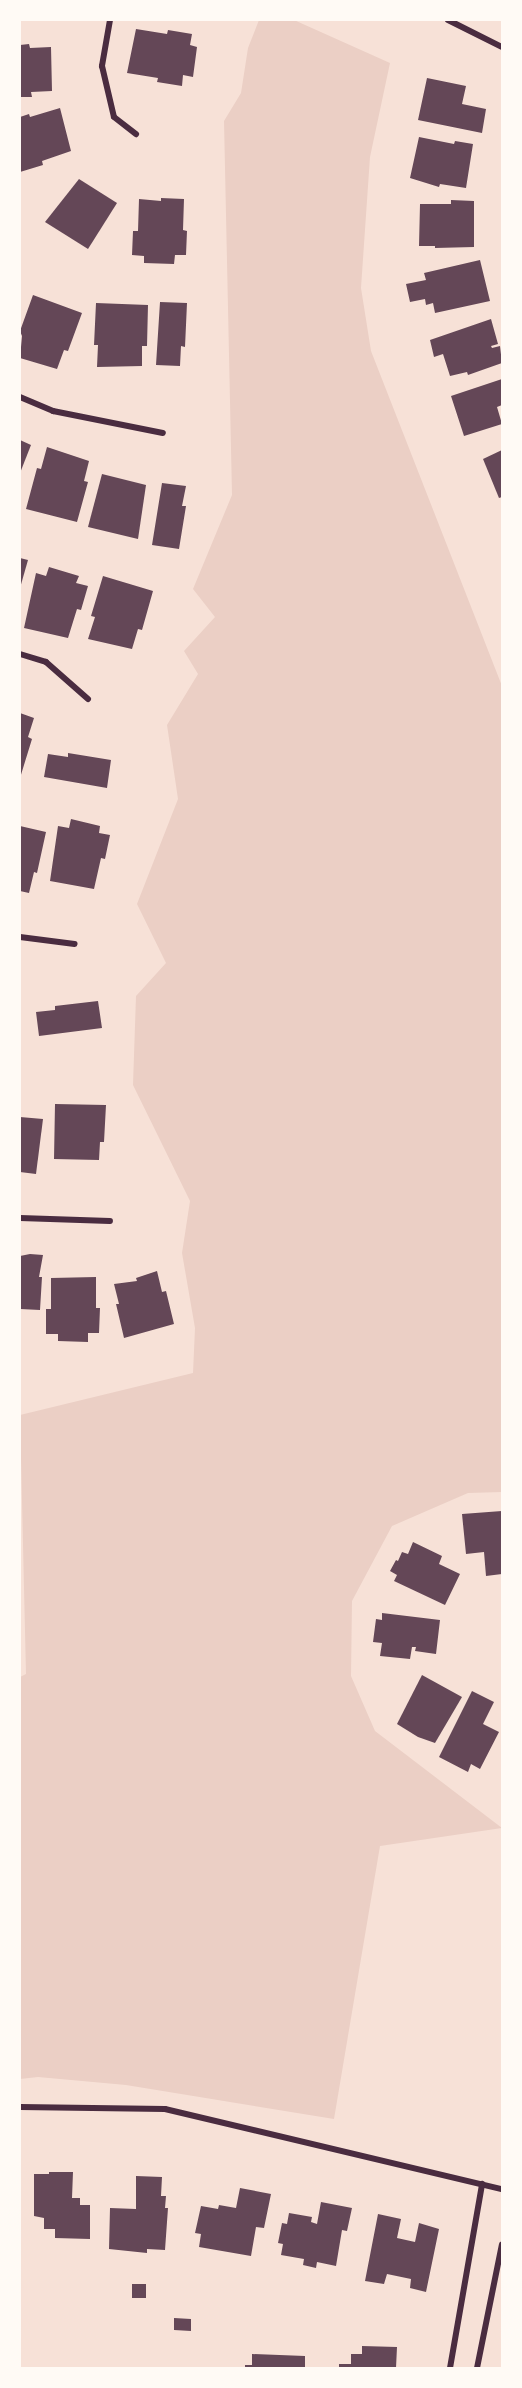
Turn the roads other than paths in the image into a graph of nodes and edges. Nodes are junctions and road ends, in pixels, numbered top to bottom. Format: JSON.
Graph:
{"nodes":[{"id":1,"x":111,"y":20,"type":"edge"},
{"id":2,"x":448,"y":20,"type":"edge"},
{"id":3,"x":502,"y":47,"type":"edge"},
{"id":4,"x":136,"y":134,"type":"dead end"},
{"id":5,"x":20,"y":397,"type":"edge"},
{"id":6,"x":163,"y":433,"type":"dead end"},
{"id":7,"x":20,"y":654,"type":"edge"},
{"id":8,"x":88,"y":699,"type":"dead end"},
{"id":9,"x":20,"y":937,"type":"edge"},
{"id":10,"x":75,"y":944,"type":"dead end"},
{"id":11,"x":20,"y":1218,"type":"edge"},
{"id":12,"x":110,"y":1221,"type":"dead end"},
{"id":13,"x":20,"y":2107,"type":"edge"},
{"id":14,"x":482,"y":2184,"type":"junction"},
{"id":15,"x":502,"y":2189,"type":"edge"},
{"id":16,"x":502,"y":2244,"type":"edge"},
{"id":17,"x":450,"y":2368,"type":"edge"},
{"id":18,"x":477,"y":2368,"type":"edge"}],
"edges":[{"from":1,"to":4,"type":"street"},
{"from":2,"to":3,"type":"street"},
{"from":5,"to":6,"type":"street"},
{"from":7,"to":8,"type":"street"},
{"from":9,"to":10,"type":"street"},
{"from":11,"to":12,"type":"street"},
{"from":13,"to":14,"type":"street"},
{"from":14,"to":15,"type":"street"},
{"from":14,"to":17,"type":"street"},
{"from":16,"to":18,"type":"street"}]}
